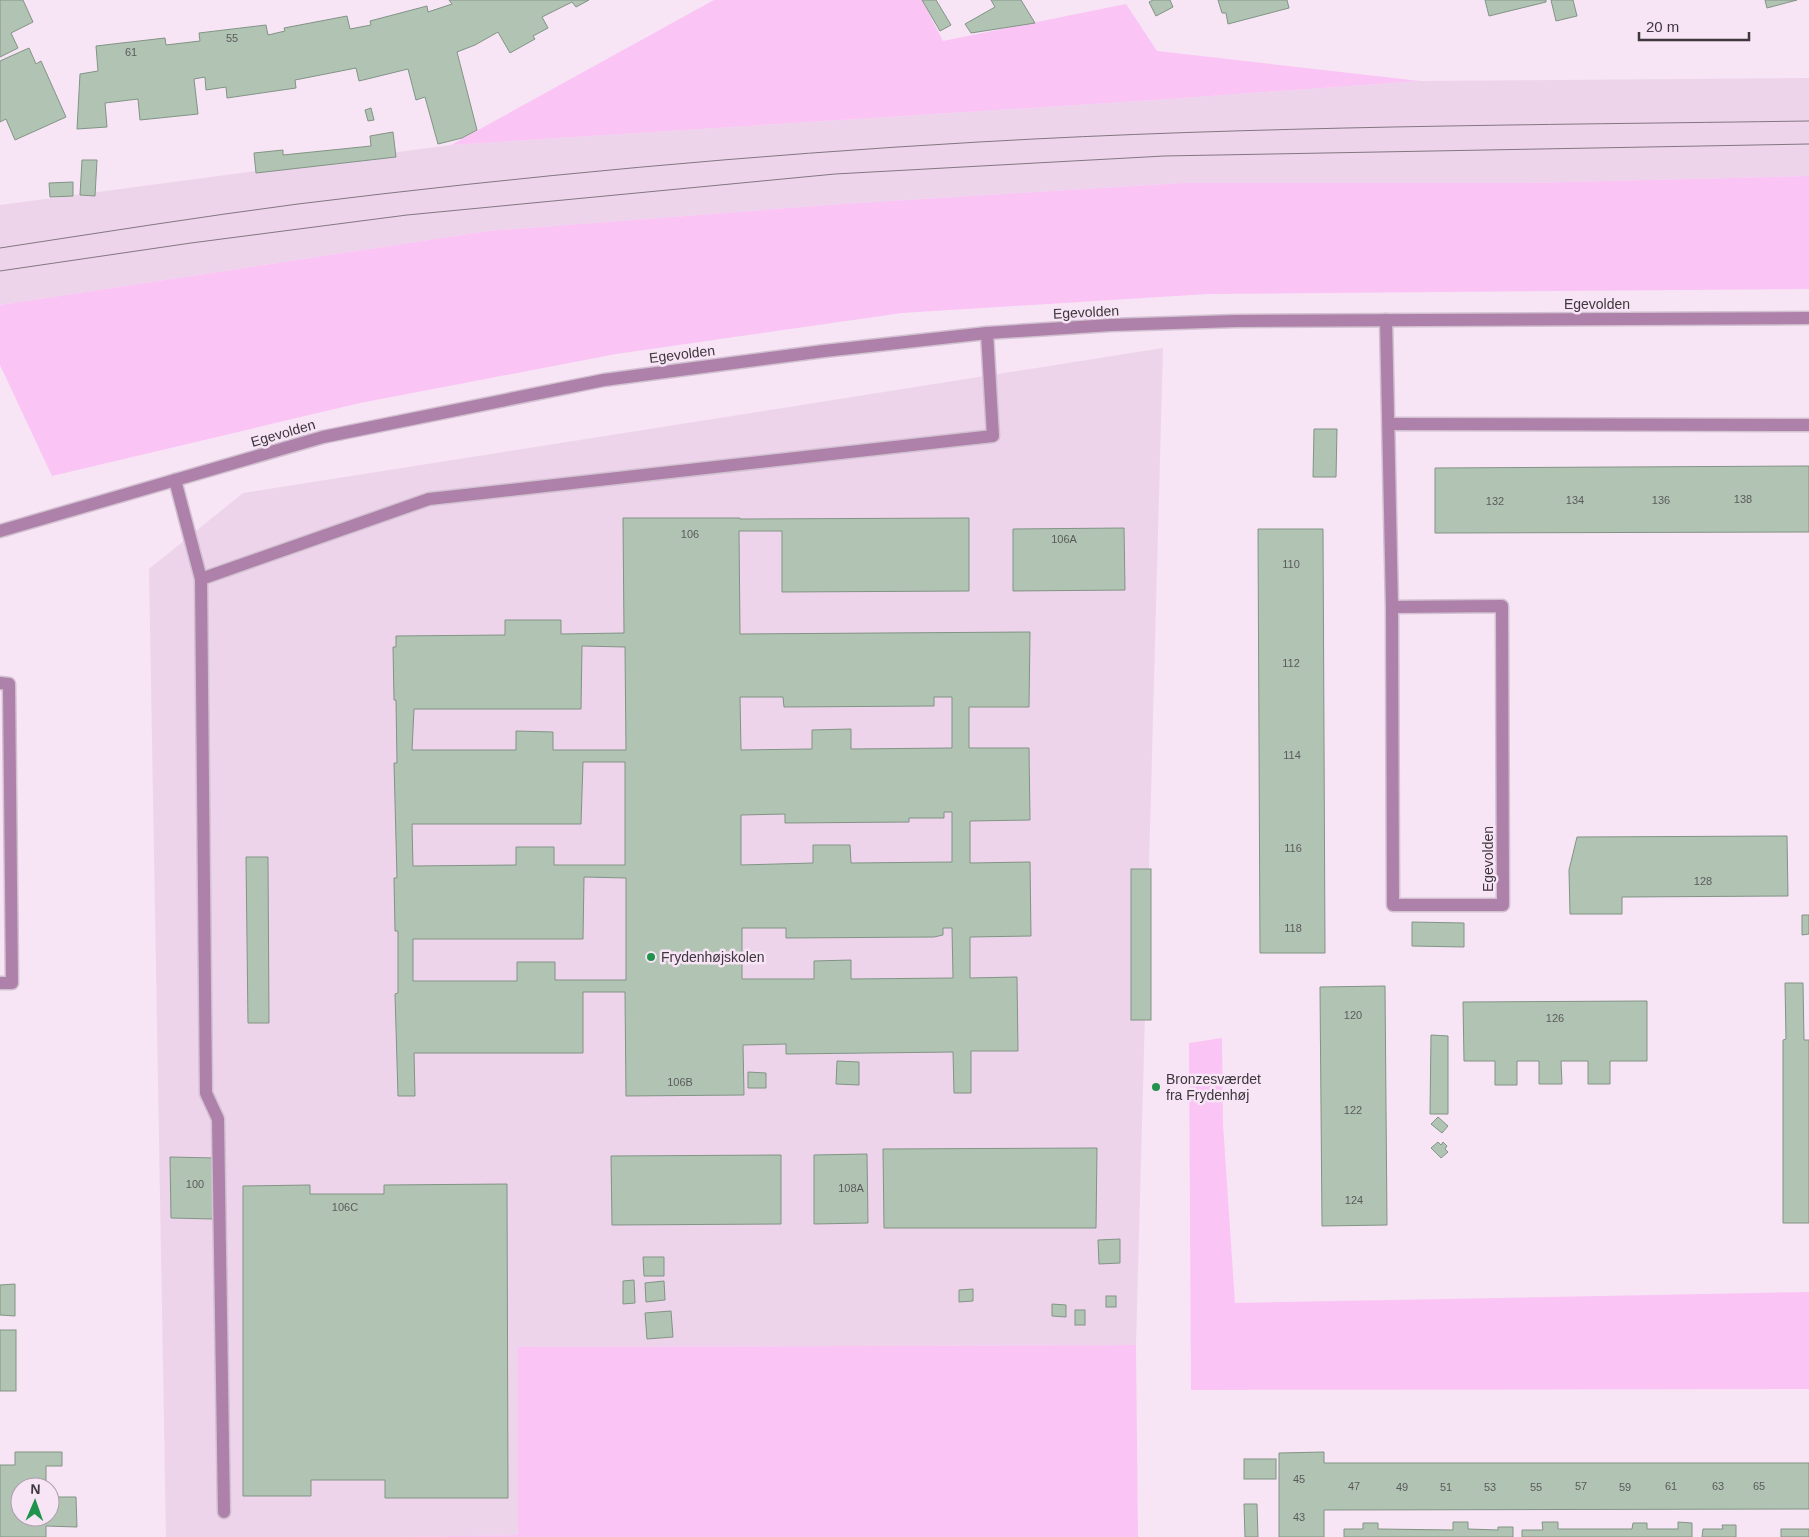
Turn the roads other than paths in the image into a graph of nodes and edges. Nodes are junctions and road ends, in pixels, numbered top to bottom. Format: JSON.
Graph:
{"nodes":[{"id":1,"x":1809,"y":318,"type":"edge"},
{"id":2,"x":1386,"y":320,"type":"junction"},
{"id":3,"x":987,"y":332,"type":"junction"},
{"id":4,"x":1389,"y":424,"type":"junction"},
{"id":5,"x":1809,"y":425,"type":"edge"},
{"id":6,"x":175,"y":480,"type":"junction"},
{"id":7,"x":0,"y":531,"type":"edge"},
{"id":8,"x":201,"y":579,"type":"junction"},
{"id":9,"x":1392,"y":608,"type":"junction"},
{"id":10,"x":0,"y":683,"type":"edge"},
{"id":11,"x":0,"y":983,"type":"edge"},
{"id":12,"x":224,"y":1512,"type":"dead end"}],
"edges":[{"from":1,"to":2,"type":"street","name":"Egevolden"},
{"from":2,"to":3,"type":"street","name":"Egevolden"},
{"from":2,"to":4,"type":"street","name":"Egevolden"},
{"from":3,"to":6,"type":"street","name":"Egevolden"},
{"from":3,"to":8,"type":"street"},
{"from":4,"to":5,"type":"street"},
{"from":4,"to":9,"type":"street","name":"Egevolden"},
{"from":6,"to":7,"type":"street","name":"Egevolden"},
{"from":6,"to":8,"type":"street"},
{"from":8,"to":12,"type":"street"},
{"from":9,"to":9,"type":"street","name":"Egevolden"},
{"from":10,"to":11,"type":"street"}]}
